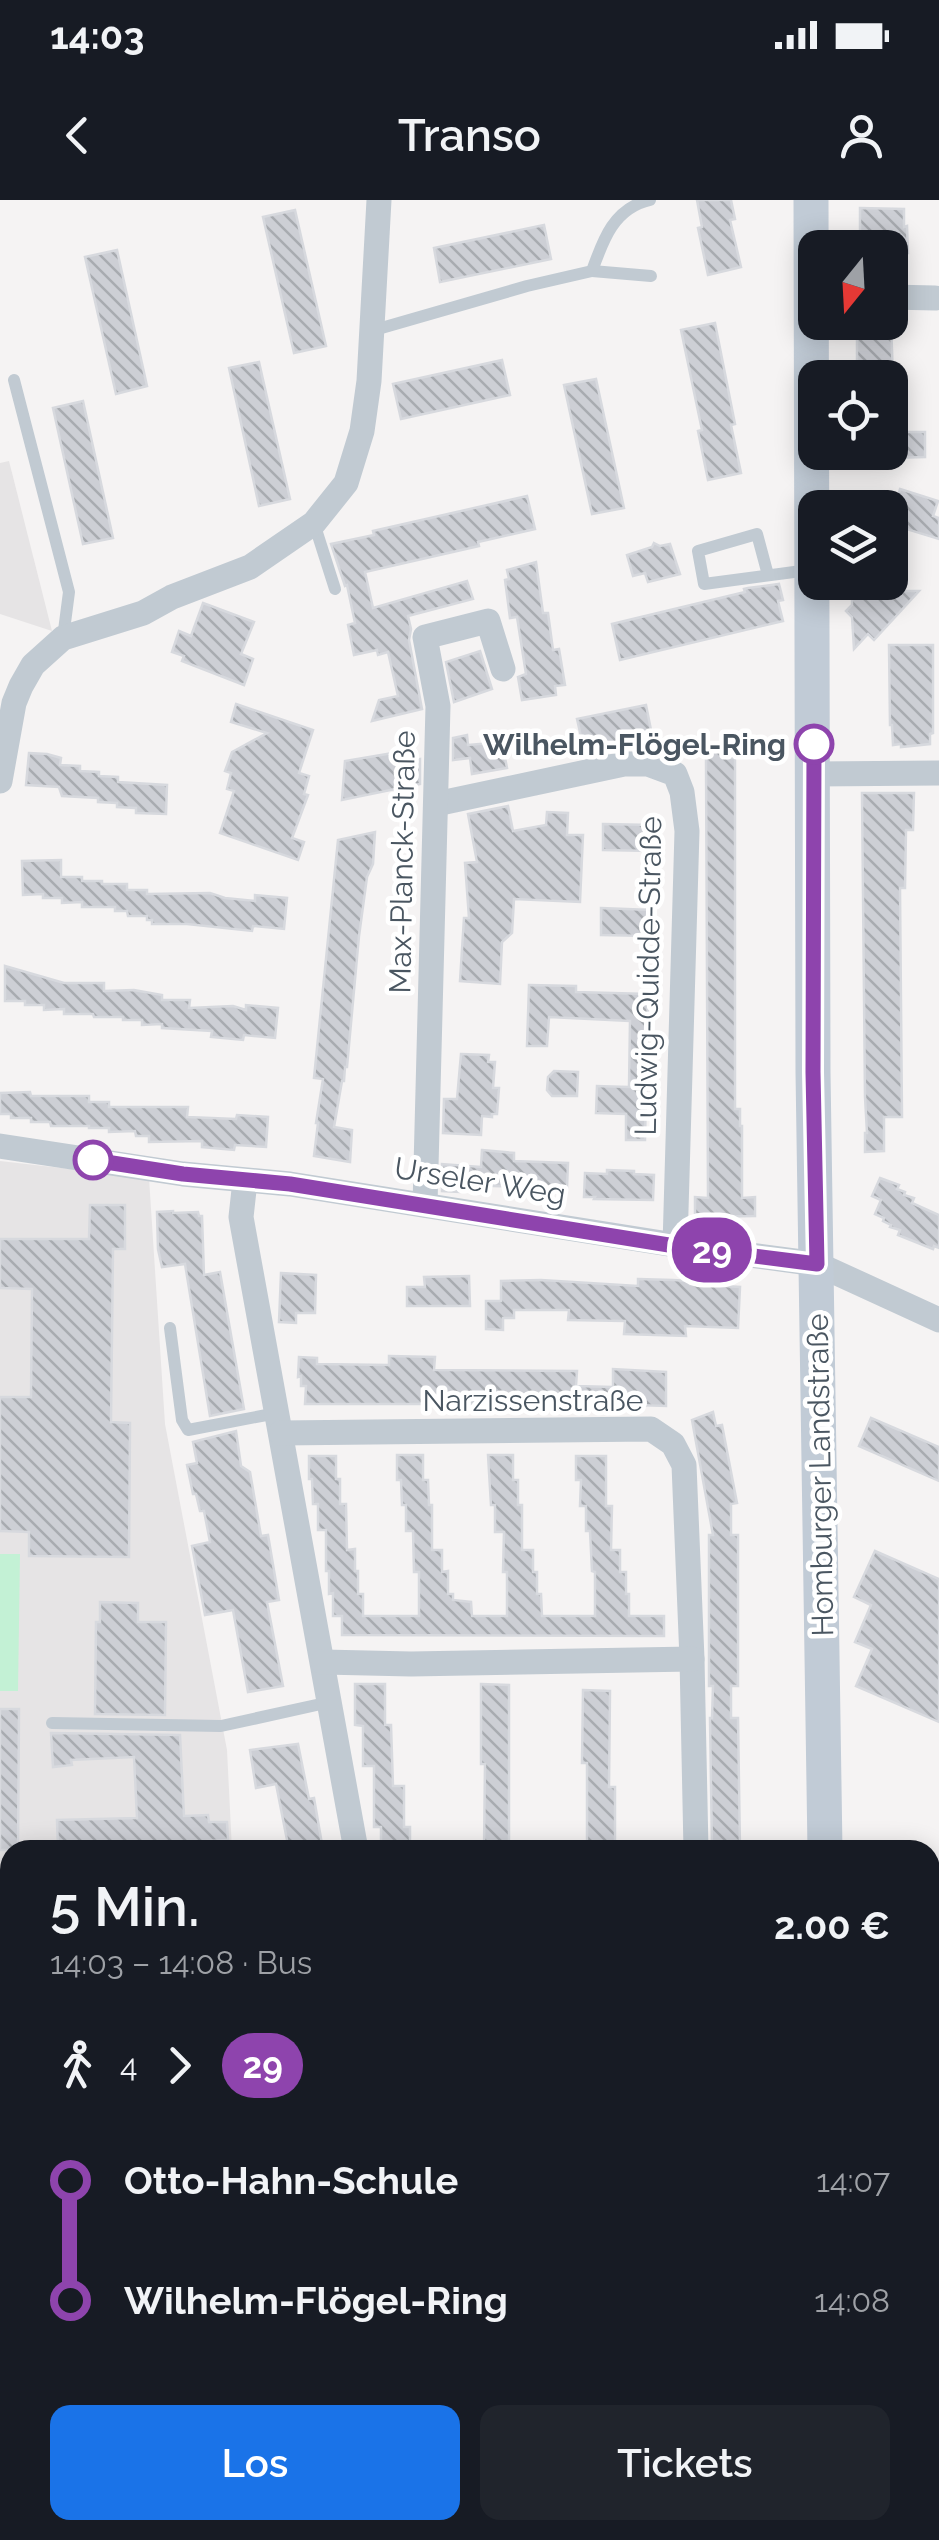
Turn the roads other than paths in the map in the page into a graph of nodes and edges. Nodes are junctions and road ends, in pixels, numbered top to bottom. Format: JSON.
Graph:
{"nodes":[{"id":1,"x":379,"y":200,"type":"edge"},
{"id":2,"x":650,"y":200,"type":"edge"},
{"id":3,"x":811,"y":200,"type":"edge"},
{"id":4,"x":811,"y":230,"type":"edge"},
{"id":5,"x":592,"y":271,"type":"junction"},
{"id":6,"x":650,"y":276,"type":"dead end"},
{"id":7,"x":908,"y":297,"type":"edge"},
{"id":8,"x":938,"y":297,"type":"edge"},
{"id":9,"x":370,"y":331,"type":"junction"},
{"id":10,"x":812,"y":340,"type":"edge"},
{"id":11,"x":14,"y":380,"type":"dead end"},
{"id":12,"x":812,"y":490,"type":"edge"},
{"id":13,"x":314,"y":523,"type":"junction"},
{"id":14,"x":798,"y":572,"type":"edge"},
{"id":15,"x":768,"y":575,"type":"junction"},
{"id":16,"x":335,"y":589,"type":"dead end"},
{"id":17,"x":812,"y":600,"type":"edge"},
{"id":18,"x":64,"y":638,"type":"junction"},
{"id":19,"x":502,"y":669,"type":"dead end"},
{"id":20,"x":939,"y":773,"type":"edge"},
{"id":21,"x":814,"y":774,"type":"junction"},
{"id":22,"x":0,"y":781,"type":"edge"},
{"id":23,"x":436,"y":804,"type":"junction"},
{"id":24,"x":0,"y":1146,"type":"edge"},
{"id":25,"x":245,"y":1181,"type":"junction"},
{"id":26,"x":425,"y":1205,"type":"junction"},
{"id":27,"x":675,"y":1246,"type":"junction"},
{"id":28,"x":817,"y":1264,"type":"junction"},
{"id":29,"x":939,"y":1320,"type":"edge"},
{"id":30,"x":170,"y":1328,"type":"dead end"},
{"id":31,"x":279,"y":1423,"type":"junction"},
{"id":32,"x":692,"y":1659,"type":"junction"},
{"id":33,"x":323,"y":1662,"type":"junction"},
{"id":34,"x":330,"y":1702,"type":"junction"},
{"id":35,"x":52,"y":1723,"type":"dead end"},
{"id":36,"x":354,"y":1840,"type":"edge"},
{"id":37,"x":696,"y":1840,"type":"edge"},
{"id":38,"x":825,"y":1840,"type":"edge"}],
"edges":[{"from":1,"to":9,"type":"street"},
{"from":2,"to":5,"type":"lane"},
{"from":3,"to":4,"type":"street","name":"Homburger Landstraße"},
{"from":5,"to":6,"type":"lane"},
{"from":5,"to":9,"type":"lane"},
{"from":7,"to":8,"type":"street"},
{"from":9,"to":13,"type":"street"},
{"from":10,"to":12,"type":"street","name":"Homburger Landstraße"},
{"from":11,"to":18,"type":"lane"},
{"from":13,"to":16,"type":"lane"},
{"from":13,"to":18,"type":"street"},
{"from":14,"to":15,"type":"lane"},
{"from":15,"to":15,"type":"lane"},
{"from":17,"to":21,"type":"street","name":"Homburger Landstraße"},
{"from":18,"to":22,"type":"street"},
{"from":19,"to":23,"type":"street","name":"Max-Planck-Straße"},
{"from":20,"to":21,"type":"street"},
{"from":21,"to":28,"type":"street","name":"Homburger Landstraße"},
{"from":23,"to":26,"type":"street","name":"Max-Planck-Straße"},
{"from":23,"to":27,"type":"street","name":"Ludwig-Quidde-Straße"},
{"from":24,"to":25,"type":"street","name":"Urseler Weg"},
{"from":25,"to":26,"type":"street","name":"Urseler Weg"},
{"from":25,"to":31,"type":"street"},
{"from":26,"to":27,"type":"street","name":"Urseler Weg"},
{"from":27,"to":28,"type":"street","name":"Urseler Weg"},
{"from":28,"to":29,"type":"street","name":"Urseler Weg"},
{"from":28,"to":38,"type":"street","name":"Homburger Landstraße"},
{"from":30,"to":31,"type":"lane"},
{"from":31,"to":32,"type":"street","name":"Narzissenstraße"},
{"from":31,"to":33,"type":"street"},
{"from":32,"to":33,"type":"street"},
{"from":32,"to":37,"type":"street","name":"Narzissenstraße"},
{"from":33,"to":34,"type":"street"},
{"from":34,"to":35,"type":"lane"},
{"from":34,"to":36,"type":"street"}]}
